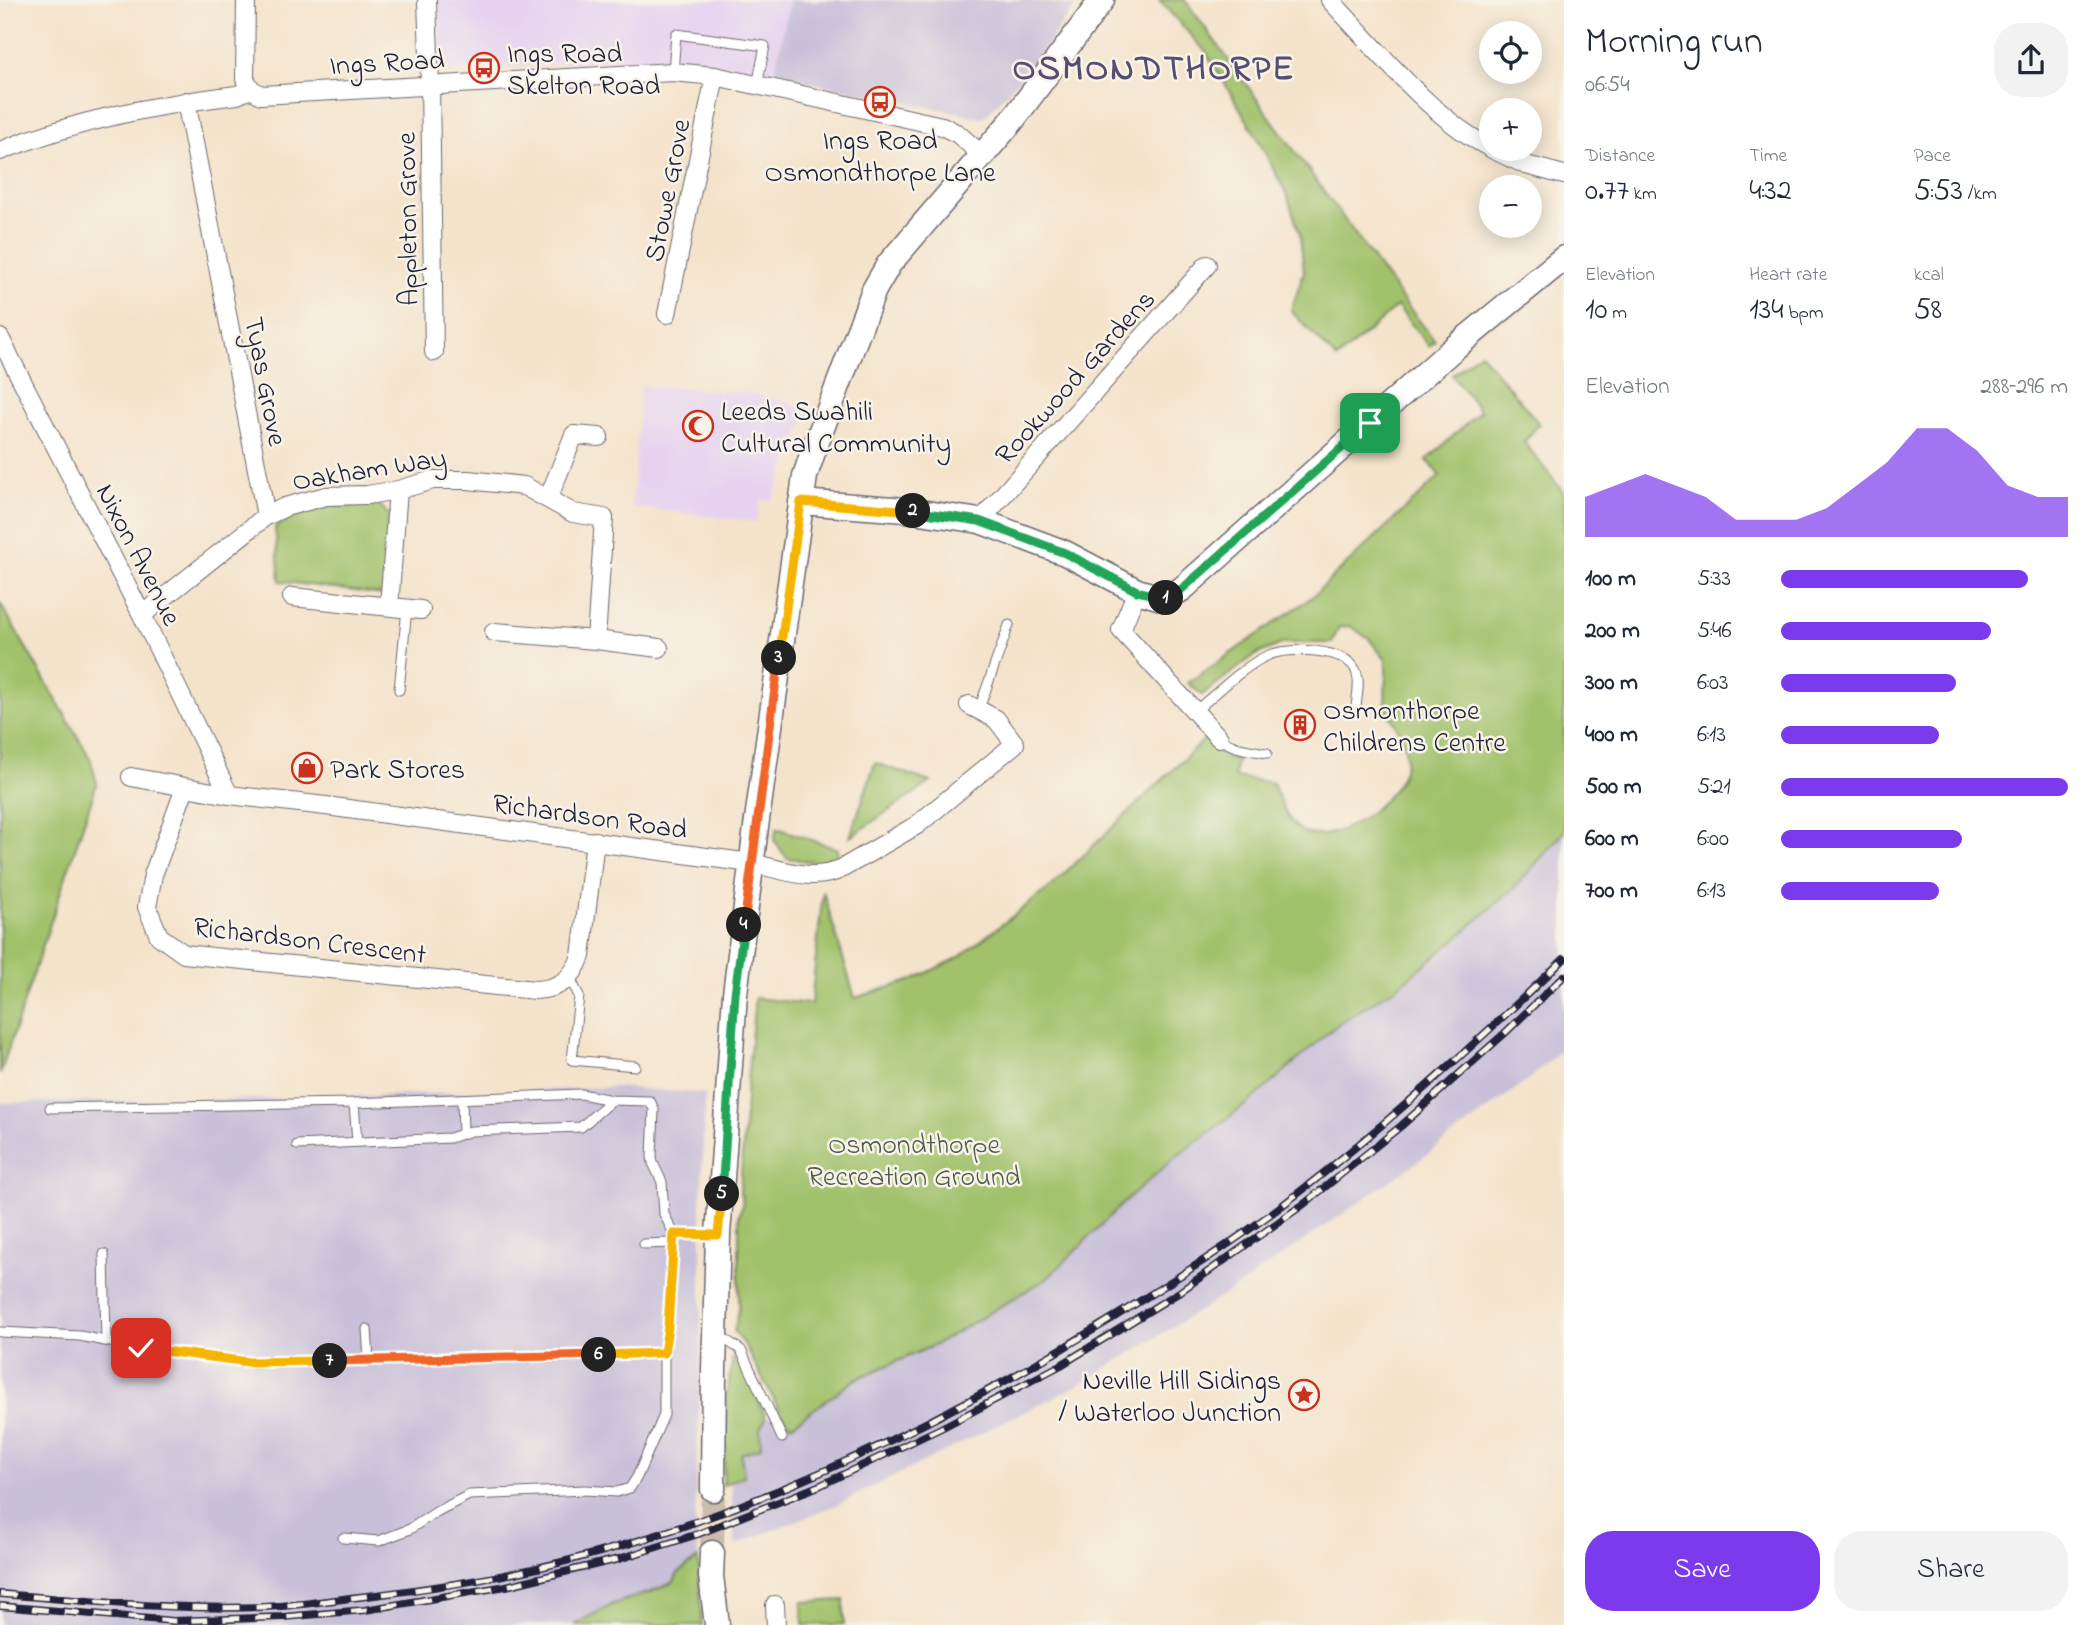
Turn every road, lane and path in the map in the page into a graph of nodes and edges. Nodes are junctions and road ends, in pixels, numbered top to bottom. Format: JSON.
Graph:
{"nodes":[{"id":1,"x":246,"y":0,"type":"edge"},
{"id":2,"x":427,"y":0,"type":"edge"},
{"id":3,"x":1102,"y":0,"type":"edge"},
{"id":4,"x":1330,"y":0,"type":"edge"},
{"id":5,"x":673,"y":72,"type":"junction"},
{"id":6,"x":715,"y":76,"type":"junction"},
{"id":7,"x":430,"y":85,"type":"junction"},
{"id":8,"x":757,"y":86,"type":"junction"},
{"id":9,"x":251,"y":89,"type":"junction"},
{"id":10,"x":186,"y":101,"type":"junction"},
{"id":11,"x":1479,"y":143,"type":"edge"},
{"id":12,"x":0,"y":150,"type":"edge"},
{"id":13,"x":982,"y":155,"type":"junction"},
{"id":14,"x":1518,"y":161,"type":"edge"},
{"id":15,"x":1564,"y":175,"type":"edge"},
{"id":16,"x":1564,"y":258,"type":"edge"},
{"id":17,"x":1207,"y":265,"type":"dead end"},
{"id":18,"x":667,"y":314,"type":"dead end"},
{"id":19,"x":0,"y":338,"type":"edge"},
{"id":20,"x":434,"y":352,"type":"dead end"},
{"id":21,"x":599,"y":437,"type":"dead end"},
{"id":22,"x":398,"y":490,"type":"junction"},
{"id":23,"x":548,"y":499,"type":"junction"},
{"id":24,"x":801,"y":502,"type":"junction"},
{"id":25,"x":266,"y":516,"type":"junction"},
{"id":26,"x":979,"y":521,"type":"junction"},
{"id":27,"x":1137,"y":591,"type":"junction"},
{"id":28,"x":292,"y":597,"type":"dead end"},
{"id":29,"x":406,"y":608,"type":"junction"},
{"id":30,"x":142,"y":615,"type":"junction"},
{"id":31,"x":1009,"y":625,"type":"dead end"},
{"id":32,"x":494,"y":632,"type":"dead end"},
{"id":33,"x":596,"y":640,"type":"junction"},
{"id":34,"x":659,"y":648,"type":"dead end"},
{"id":35,"x":400,"y":690,"type":"dead end"},
{"id":36,"x":974,"y":707,"type":"joint"},
{"id":37,"x":1356,"y":707,"type":"dead end"},
{"id":38,"x":1195,"y":711,"type":"junction"},
{"id":39,"x":1219,"y":738,"type":"joint"},
{"id":40,"x":1267,"y":753,"type":"dead end"},
{"id":41,"x":131,"y":777,"type":"dead end"},
{"id":42,"x":185,"y":788,"type":"junction"},
{"id":43,"x":229,"y":795,"type":"junction"},
{"id":44,"x":595,"y":841,"type":"junction"},
{"id":45,"x":751,"y":863,"type":"junction"},
{"id":46,"x":570,"y":978,"type":"junction"},
{"id":47,"x":635,"y":1066,"type":"dead end"},
{"id":48,"x":462,"y":1099,"type":"junction"},
{"id":49,"x":612,"y":1100,"type":"junction"},
{"id":50,"x":354,"y":1102,"type":"junction"},
{"id":51,"x":50,"y":1108,"type":"dead end"},
{"id":52,"x":463,"y":1133,"type":"junction"},
{"id":53,"x":356,"y":1142,"type":"junction"},
{"id":54,"x":297,"y":1145,"type":"dead end"},
{"id":55,"x":718,"y":1235,"type":"junction"},
{"id":56,"x":673,"y":1239,"type":"junction"},
{"id":57,"x":644,"y":1244,"type":"dead end"},
{"id":58,"x":104,"y":1254,"type":"dead end"},
{"id":59,"x":367,"y":1329,"type":"dead end"},
{"id":60,"x":0,"y":1332,"type":"edge"},
{"id":61,"x":715,"y":1338,"type":"junction"},
{"id":62,"x":106,"y":1341,"type":"junction"},
{"id":63,"x":664,"y":1353,"type":"junction"},
{"id":64,"x":369,"y":1360,"type":"junction"},
{"id":65,"x":782,"y":1438,"type":"dead end"},
{"id":66,"x":713,"y":1489,"type":"tunnel mouth"},
{"id":67,"x":343,"y":1538,"type":"dead end"},
{"id":68,"x":712,"y":1553,"type":"tunnel mouth"},
{"id":69,"x":775,"y":1605,"type":"dead end"},
{"id":70,"x":717,"y":1625,"type":"edge"},
{"id":71,"x":776,"y":1625,"type":"edge"}],
"edges":[{"from":1,"to":9,"type":"street"},
{"from":2,"to":7,"type":"street","name":"Appleton Grove"},
{"from":3,"to":13,"type":"street"},
{"from":4,"to":11,"type":"street"},
{"from":5,"to":6,"type":"street","name":"Ings Road"},
{"from":5,"to":7,"type":"street","name":"Ings Road"},
{"from":5,"to":8,"type":"lane"},
{"from":6,"to":8,"type":"street","name":"Ings Road"},
{"from":6,"to":18,"type":"street","name":"Stowe Grove"},
{"from":7,"to":9,"type":"street","name":"Ings Road"},
{"from":7,"to":20,"type":"street","name":"Appleton Grove"},
{"from":8,"to":13,"type":"street","name":"Ings Road"},
{"from":9,"to":10,"type":"street","name":"Ings Road"},
{"from":10,"to":12,"type":"street","name":"Ings Road"},
{"from":10,"to":25,"type":"street","name":"Tyas Grove"},
{"from":13,"to":24,"type":"street"},
{"from":14,"to":15,"type":"street"},
{"from":16,"to":27,"type":"street"},
{"from":17,"to":26,"type":"street","name":"Rookwood Gardens"},
{"from":19,"to":30,"type":"street","name":"Nixon Avenue"},
{"from":21,"to":23,"type":"street"},
{"from":22,"to":23,"type":"street","name":"Oakham Way"},
{"from":22,"to":25,"type":"street","name":"Oakham Way"},
{"from":22,"to":29,"type":"street"},
{"from":23,"to":33,"type":"street","name":"Oakham Way"},
{"from":24,"to":26,"type":"street"},
{"from":24,"to":45,"type":"street"},
{"from":25,"to":30,"type":"street"},
{"from":26,"to":27,"type":"street"},
{"from":27,"to":38,"type":"street"},
{"from":28,"to":29,"type":"street"},
{"from":29,"to":35,"type":"lane"},
{"from":30,"to":43,"type":"street","name":"Nixon Avenue"},
{"from":31,"to":36,"type":"lane"},
{"from":32,"to":33,"type":"street"},
{"from":33,"to":34,"type":"street"},
{"from":36,"to":45,"type":"street","name":"Richardson Road"},
{"from":37,"to":38,"type":"lane"},
{"from":38,"to":39,"type":"street"},
{"from":39,"to":40,"type":"lane"},
{"from":41,"to":42,"type":"street","name":"Richardson Road"},
{"from":42,"to":43,"type":"street","name":"Richardson Road"},
{"from":42,"to":46,"type":"street","name":"Richardson Crescent"},
{"from":43,"to":44,"type":"street","name":"Richardson Road"},
{"from":44,"to":45,"type":"street","name":"Richardson Road"},
{"from":44,"to":46,"type":"street"},
{"from":45,"to":55,"type":"street"},
{"from":46,"to":47,"type":"lane"},
{"from":48,"to":49,"type":"lane"},
{"from":48,"to":50,"type":"lane"},
{"from":48,"to":52,"type":"lane"},
{"from":49,"to":52,"type":"lane"},
{"from":49,"to":56,"type":"lane"},
{"from":50,"to":51,"type":"lane"},
{"from":50,"to":53,"type":"lane"},
{"from":52,"to":53,"type":"lane"},
{"from":53,"to":54,"type":"lane"},
{"from":55,"to":56,"type":"lane"},
{"from":55,"to":61,"type":"street"},
{"from":56,"to":57,"type":"lane"},
{"from":56,"to":63,"type":"lane"},
{"from":58,"to":62,"type":"lane"},
{"from":59,"to":64,"type":"lane"},
{"from":60,"to":62,"type":"lane"},
{"from":61,"to":65,"type":"lane"},
{"from":61,"to":66,"type":"street"},
{"from":62,"to":64,"type":"lane"},
{"from":63,"to":64,"type":"lane"},
{"from":63,"to":67,"type":"lane"},
{"from":68,"to":70,"type":"street"},
{"from":69,"to":71,"type":"street"}]}
